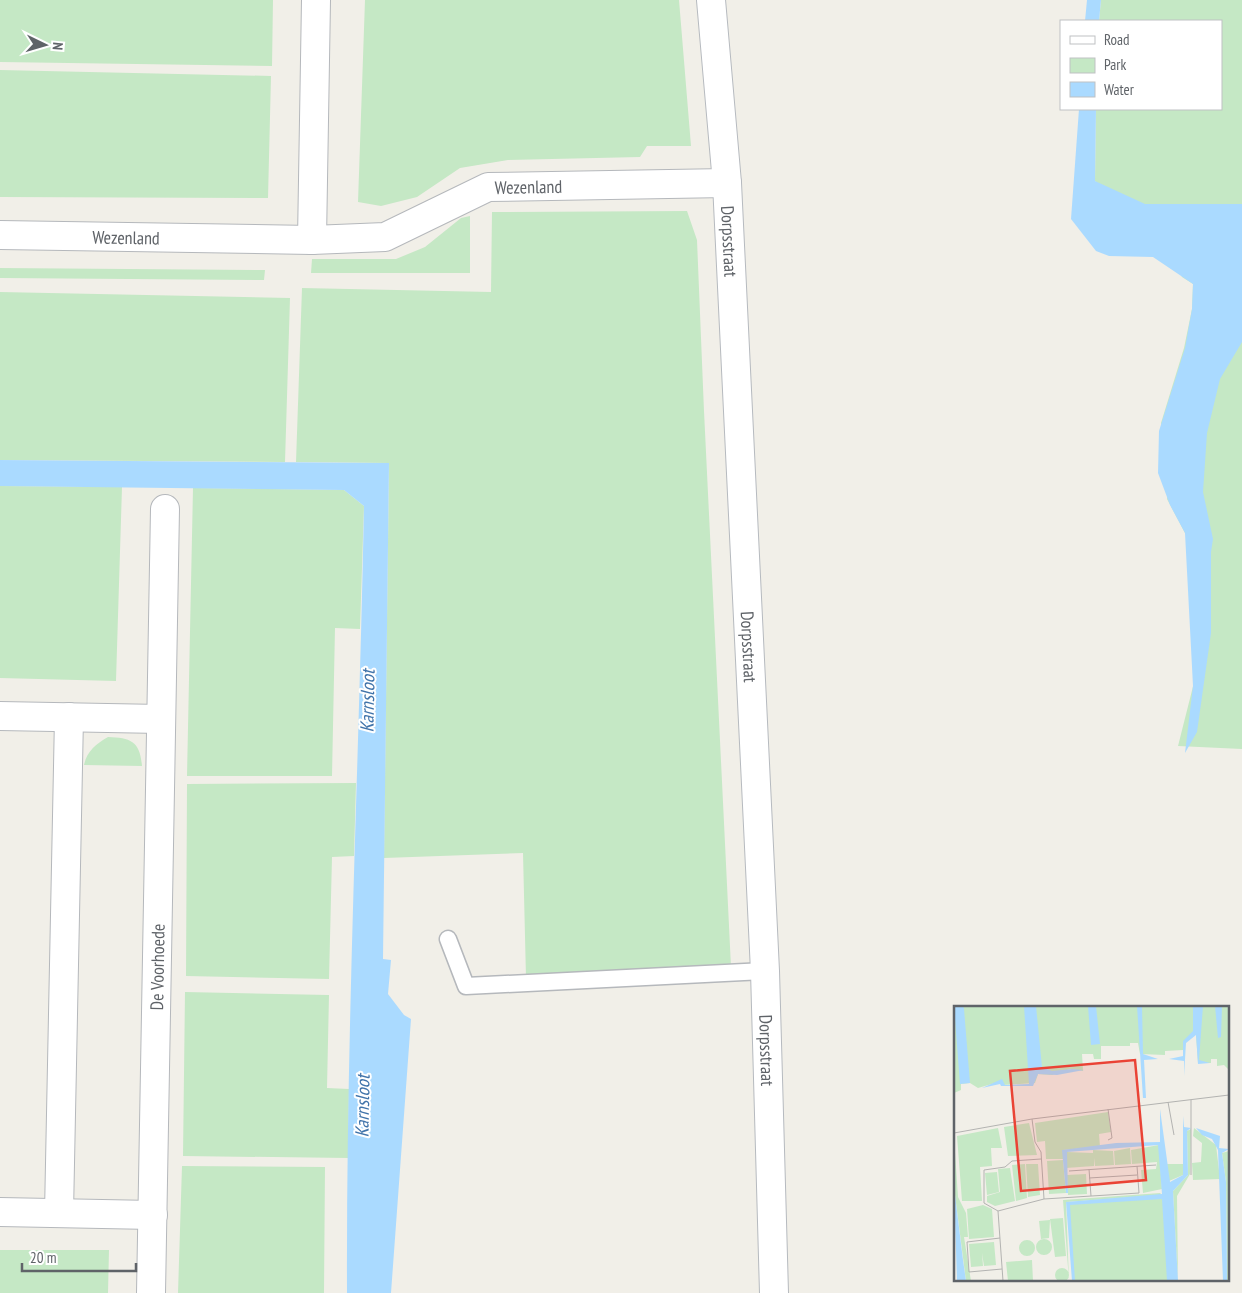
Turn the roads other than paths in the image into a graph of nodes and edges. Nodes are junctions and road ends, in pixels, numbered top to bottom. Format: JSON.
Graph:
{"nodes":[{"id":1,"x":316,"y":0,"type":"edge"},
{"id":2,"x":711,"y":0,"type":"edge"},
{"id":3,"x":727,"y":182,"type":"junction"},
{"id":4,"x":0,"y":235,"type":"edge"},
{"id":5,"x":312,"y":240,"type":"junction"},
{"id":6,"x":165,"y":509,"type":"dead end"},
{"id":7,"x":0,"y":716,"type":"edge"},
{"id":8,"x":69,"y":717,"type":"junction"},
{"id":9,"x":161,"y":719,"type":"junction"},
{"id":10,"x":448,"y":939,"type":"dead end"},
{"id":11,"x":765,"y":971,"type":"junction"},
{"id":12,"x":0,"y":1212,"type":"edge"},
{"id":13,"x":59,"y":1214,"type":"junction"},
{"id":14,"x":153,"y":1216,"type":"junction"},
{"id":15,"x":151,"y":1293,"type":"edge"},
{"id":16,"x":774,"y":1293,"type":"edge"}],
"edges":[{"from":1,"to":5,"type":"street"},
{"from":2,"to":3,"type":"street","name":"Dorpsstraat"},
{"from":3,"to":5,"type":"street","name":"Wezenland"},
{"from":3,"to":11,"type":"street","name":"Dorpsstraat"},
{"from":4,"to":5,"type":"street","name":"Wezenland"},
{"from":6,"to":9,"type":"street","name":"De Voorhoede"},
{"from":7,"to":8,"type":"street"},
{"from":8,"to":9,"type":"street"},
{"from":8,"to":13,"type":"street"},
{"from":9,"to":14,"type":"street","name":"De Voorhoede"},
{"from":10,"to":11,"type":"lane"},
{"from":11,"to":16,"type":"street","name":"Dorpsstraat"},
{"from":12,"to":13,"type":"street"},
{"from":13,"to":14,"type":"street"},
{"from":14,"to":15,"type":"street","name":"De Voorhoede"}]}
